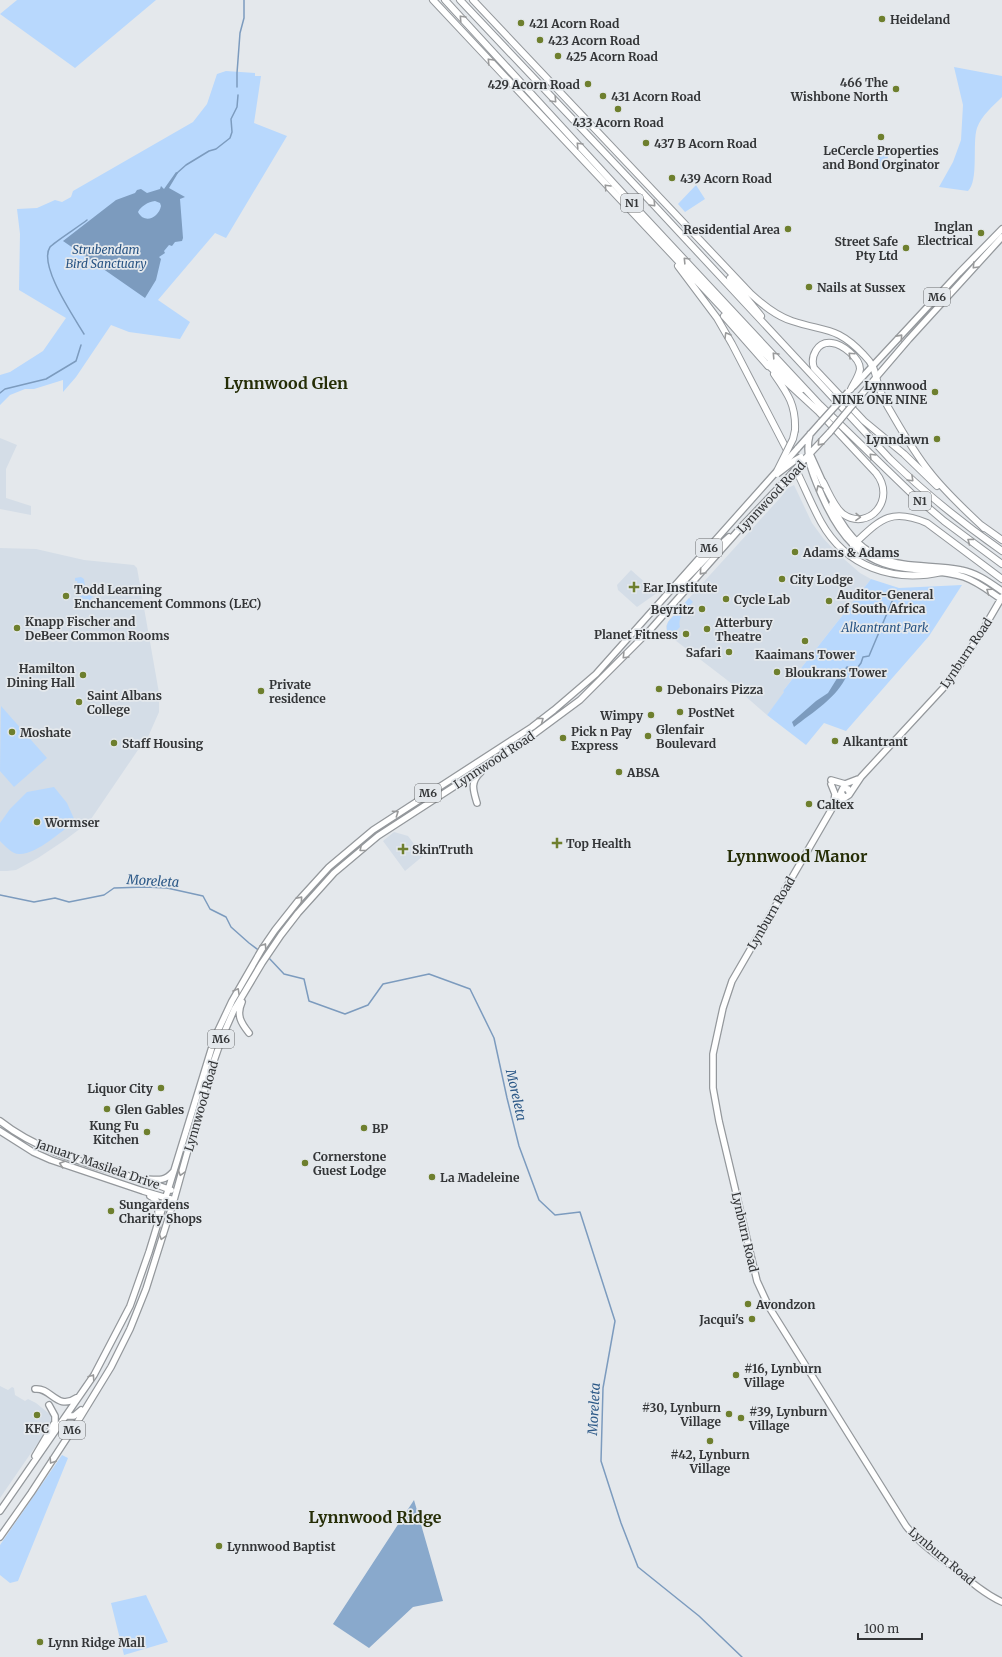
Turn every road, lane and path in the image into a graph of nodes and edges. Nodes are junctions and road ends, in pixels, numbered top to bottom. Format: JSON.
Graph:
{"nodes":[{"id":1,"x":433,"y":0,"type":"edge"},
{"id":2,"x":445,"y":0,"type":"edge"},
{"id":3,"x":460,"y":0,"type":"edge"},
{"id":4,"x":473,"y":0,"type":"edge"},
{"id":5,"x":634,"y":215,"type":"junction"},
{"id":6,"x":1002,"y":228,"type":"edge"},
{"id":7,"x":1002,"y":232,"type":"edge"},
{"id":8,"x":1002,"y":238,"type":"edge"},
{"id":9,"x":699,"y":239,"type":"junction"},
{"id":10,"x":987,"y":243,"type":"junction"},
{"id":11,"x":687,"y":271,"type":"junction"},
{"id":12,"x":790,"y":352,"type":"junction"},
{"id":13,"x":767,"y":364,"type":"junction"},
{"id":14,"x":874,"y":366,"type":"junction"},
{"id":15,"x":877,"y":376,"type":"junction"},
{"id":16,"x":850,"y":391,"type":"junction"},
{"id":17,"x":820,"y":404,"type":"junction"},
{"id":18,"x":810,"y":434,"type":"junction"},
{"id":19,"x":806,"y":457,"type":"junction"},
{"id":20,"x":777,"y":472,"type":"junction"},
{"id":21,"x":823,"y":482,"type":"junction"},
{"id":22,"x":744,"y":524,"type":"junction"},
{"id":23,"x":984,"y":528,"type":"junction"},
{"id":24,"x":1002,"y":540,"type":"edge"},
{"id":25,"x":855,"y":543,"type":"junction"},
{"id":26,"x":1002,"y":551,"type":"edge"},
{"id":27,"x":1002,"y":564,"type":"edge"},
{"id":28,"x":942,"y":572,"type":"junction"},
{"id":29,"x":1002,"y":579,"type":"edge"},
{"id":30,"x":1002,"y":590,"type":"edge"},
{"id":31,"x":1001,"y":598,"type":"edge"},
{"id":32,"x":641,"y":623,"type":"junction"},
{"id":33,"x":488,"y":765,"type":"junction"},
{"id":34,"x":859,"y":778,"type":"junction"},
{"id":35,"x":477,"y":803,"type":"dead end"},
{"id":36,"x":833,"y":806,"type":"junction"},
{"id":37,"x":248,"y":987,"type":"junction"},
{"id":38,"x":249,"y":1033,"type":"dead end"},
{"id":39,"x":0,"y":1121,"type":"edge"},
{"id":40,"x":0,"y":1131,"type":"edge"},
{"id":41,"x":174,"y":1171,"type":"junction"},
{"id":42,"x":131,"y":1176,"type":"junction"},
{"id":43,"x":169,"y":1189,"type":"junction"},
{"id":44,"x":143,"y":1191,"type":"junction"},
{"id":45,"x":176,"y":1192,"type":"junction"},
{"id":46,"x":166,"y":1197,"type":"junction"},
{"id":47,"x":174,"y":1200,"type":"junction"},
{"id":48,"x":155,"y":1233,"type":"junction"},
{"id":49,"x":122,"y":1343,"type":"junction"},
{"id":50,"x":35,"y":1389,"type":"dead end"},
{"id":51,"x":78,"y":1397,"type":"junction"},
{"id":52,"x":49,"y":1405,"type":"dead end"},
{"id":53,"x":67,"y":1414,"type":"junction"},
{"id":54,"x":74,"y":1416,"type":"junction"},
{"id":55,"x":70,"y":1432,"type":"junction"},
{"id":56,"x":30,"y":1469,"type":"junction"},
{"id":57,"x":0,"y":1511,"type":"edge"},
{"id":58,"x":0,"y":1537,"type":"edge"},
{"id":59,"x":1002,"y":1602,"type":"edge"}],
"edges":[{"from":5,"to":1,"type":"highway","one_way":true},
{"from":17,"to":2,"type":"highway","number":"N1","one_way":true},
{"from":3,"to":12,"type":"highway","number":"N1","one_way":true},
{"from":4,"to":9,"type":"highway"},
{"from":5,"to":11,"type":"highway"},
{"from":28,"to":5,"type":"highway","one_way":true},
{"from":6,"to":10,"type":"main road","name":"Lynnwood Road","number":"M6"},
{"from":7,"to":10,"type":"main road"},
{"from":8,"to":15,"type":"main road","name":"Lynnwood Road","number":"M6","one_way":true},
{"from":9,"to":12,"type":"highway"},
{"from":9,"to":14,"type":"highway"},
{"from":14,"to":10,"type":"main road","name":"Lynnwood Road","number":"M6","one_way":true},
{"from":11,"to":13,"type":"highway"},
{"from":11,"to":17,"type":"highway"},
{"from":12,"to":26,"type":"highway","number":"N1","one_way":true},
{"from":13,"to":20,"type":"highway","bridge":true},
{"from":21,"to":13,"type":"highway","one_way":true},
{"from":14,"to":15,"type":"highway"},
{"from":14,"to":16,"type":"main road","name":"Lynnwood Road","number":"M6"},
{"from":15,"to":19,"type":"main road","name":"Lynnwood Road","number":"M6","one_way":true,"bridge":true},
{"from":15,"to":23,"type":"highway"},
{"from":16,"to":18,"type":"main road","name":"Lynnwood Road","number":"M6","bridge":true},
{"from":16,"to":23,"type":"highway","one_way":true},
{"from":27,"to":17,"type":"highway","number":"N1","one_way":true},
{"from":18,"to":19,"type":"main road"},
{"from":18,"to":20,"type":"main road","name":"Lynnwood Road","number":"M6","bridge":true},
{"from":19,"to":20,"type":"main road","bridge":true},
{"from":19,"to":21,"type":"main road"},
{"from":19,"to":22,"type":"main road","name":"Lynnwood Road","number":"M6","bridge":true},
{"from":25,"to":19,"type":"main road","one_way":true},
{"from":20,"to":32,"type":"main road","name":"Lynnwood Road","number":"M6"},
{"from":21,"to":25,"type":"main road"},
{"from":22,"to":32,"type":"main road"},
{"from":22,"to":33,"type":"main road","name":"Lynnwood Road","number":"M6","one_way":true},
{"from":23,"to":24,"type":"highway"},
{"from":25,"to":28,"type":"main road"},
{"from":25,"to":29,"type":"highway"},
{"from":25,"to":30,"type":"main road"},
{"from":31,"to":28,"type":"main road","one_way":true},
{"from":31,"to":34,"type":"main road","name":"Lynburn Road"},
{"from":41,"to":32,"type":"main road","name":"Lynnwood Road","number":"M6","one_way":true},
{"from":33,"to":35,"type":"main road"},
{"from":33,"to":37,"type":"main road","name":"Lynnwood Road","number":"M6","one_way":true},
{"from":34,"to":36,"type":"main road","name":"Lynburn Road"},
{"from":34,"to":36,"type":"main road"},
{"from":36,"to":59,"type":"main road","name":"Lynburn Road"},
{"from":37,"to":38,"type":"main road"},
{"from":37,"to":45,"type":"main road","name":"Lynnwood Road","number":"M6","one_way":true},
{"from":39,"to":42,"type":"main road","name":"January Masilela Drive"},
{"from":44,"to":40,"type":"main road","name":"January Masilela Drive","one_way":true},
{"from":41,"to":42,"type":"main road"},
{"from":41,"to":43,"type":"main road","name":"Lynnwood Road","number":"M6"},
{"from":42,"to":43,"type":"main road","name":"January Masilela Drive"},
{"from":43,"to":45,"type":"main road","name":"January Masilela Drive"},
{"from":43,"to":46,"type":"main road","name":"Lynnwood Road","number":"M6"},
{"from":44,"to":46,"type":"main road","name":"January Masilela Drive"},
{"from":44,"to":48,"type":"main road"},
{"from":45,"to":47,"type":"main road","name":"Lynnwood Road","number":"M6"},
{"from":46,"to":47,"type":"main road","name":"January Masilela Drive"},
{"from":46,"to":48,"type":"main road","name":"Lynnwood Road","number":"M6"},
{"from":47,"to":49,"type":"main road","name":"Lynnwood Road","number":"M6","one_way":true},
{"from":51,"to":48,"type":"main road","name":"Lynnwood Road","number":"M6","one_way":true},
{"from":49,"to":54,"type":"main road"},
{"from":49,"to":55,"type":"main road","name":"Lynnwood Road","number":"M6"},
{"from":50,"to":51,"type":"main road"},
{"from":51,"to":53,"type":"main road","name":"Lynnwood Road","number":"M6"},
{"from":52,"to":56,"type":"main road"},
{"from":53,"to":54,"type":"main road"},
{"from":53,"to":56,"type":"main road","name":"Lynnwood Road","number":"M6"},
{"from":54,"to":55,"type":"main road"},
{"from":55,"to":58,"type":"main road","name":"Lynnwood Road","number":"M6","one_way":true},
{"from":56,"to":57,"type":"main road","name":"Lynnwood Road","number":"M6"}]}
